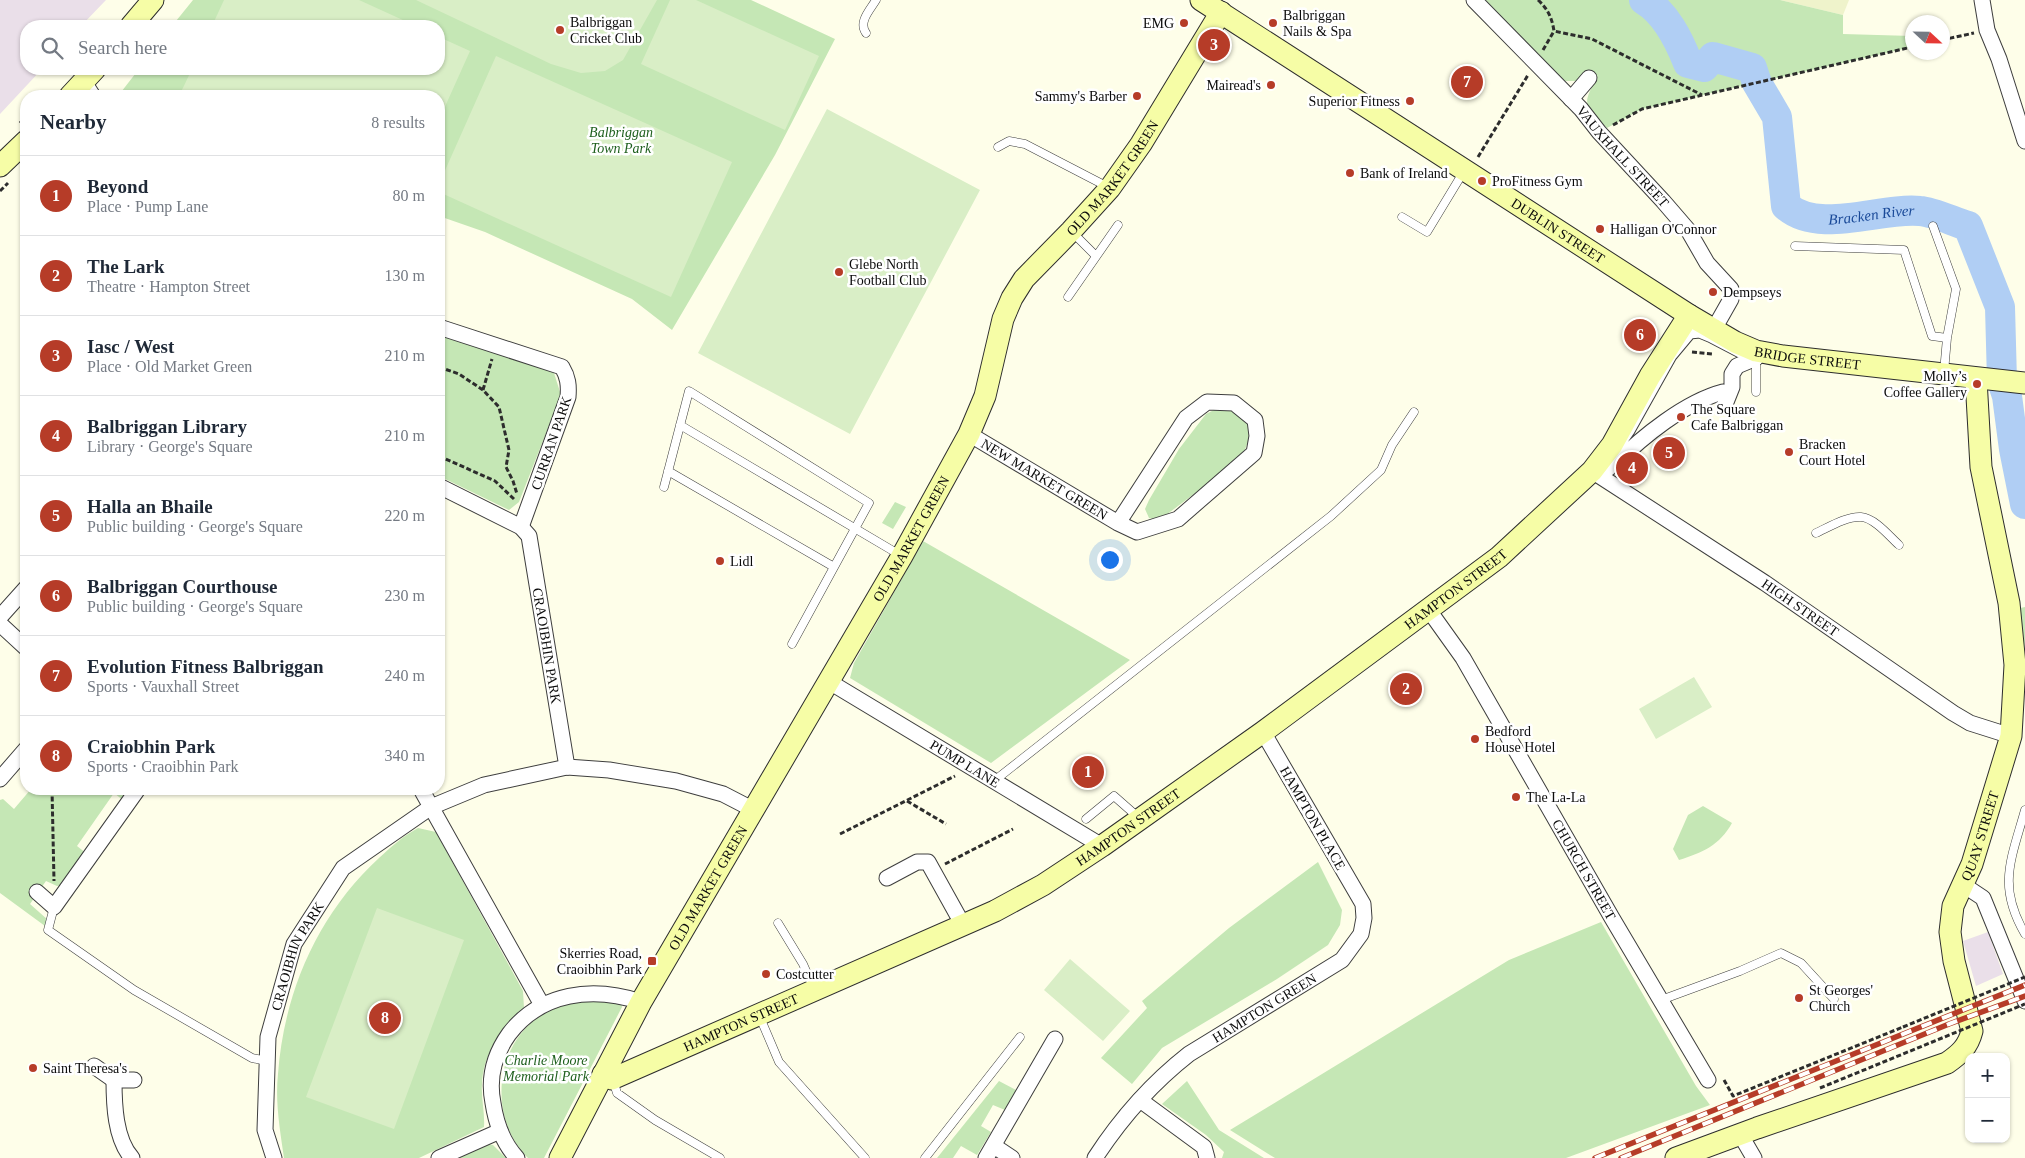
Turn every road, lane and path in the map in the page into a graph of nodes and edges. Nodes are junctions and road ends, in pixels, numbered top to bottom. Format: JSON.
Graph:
{"nodes":[{"id":1,"x":154,"y":0,"type":"edge"},
{"id":2,"x":876,"y":0,"type":"edge"},
{"id":3,"x":1201,"y":0,"type":"edge"},
{"id":4,"x":1474,"y":0,"type":"edge"},
{"id":5,"x":1538,"y":0,"type":"edge"},
{"id":6,"x":1982,"y":0,"type":"edge"},
{"id":7,"x":1221,"y":12,"type":"junction"},
{"id":8,"x":136,"y":20,"type":"edge"},
{"id":9,"x":1987,"y":30,"type":"junction"},
{"id":10,"x":1554,"y":31,"type":"junction"},
{"id":11,"x":866,"y":33,"type":"dead end"},
{"id":12,"x":1950,"y":38,"type":"edge"},
{"id":13,"x":1905,"y":49,"type":"edge"},
{"id":14,"x":1535,"y":63,"type":"junction"},
{"id":15,"x":1589,"y":78,"type":"dead end"},
{"id":16,"x":1702,"y":96,"type":"junction"},
{"id":17,"x":1571,"y":99,"type":"junction"},
{"id":18,"x":2019,"y":100,"type":"edge"},
{"id":19,"x":1599,"y":132,"type":"junction"},
{"id":20,"x":2025,"y":141,"type":"edge"},
{"id":21,"x":20,"y":147,"type":"edge"},
{"id":22,"x":998,"y":147,"type":"dead end"},
{"id":23,"x":1468,"y":162,"type":"junction"},
{"id":24,"x":0,"y":166,"type":"edge"},
{"id":25,"x":1110,"y":188,"type":"junction"},
{"id":26,"x":1402,"y":217,"type":"dead end"},
{"id":27,"x":1118,"y":224,"type":"dead end"},
{"id":28,"x":1933,"y":226,"type":"dead end"},
{"id":29,"x":1071,"y":231,"type":"junction"},
{"id":30,"x":1795,"y":246,"type":"dead end"},
{"id":31,"x":1096,"y":256,"type":"junction"},
{"id":32,"x":1068,"y":297,"type":"dead end"},
{"id":33,"x":1689,"y":315,"type":"junction"},
{"id":34,"x":445,"y":329,"type":"edge"},
{"id":35,"x":1714,"y":329,"type":"junction"},
{"id":36,"x":1947,"y":338,"type":"junction"},
{"id":37,"x":496,"y":347,"type":"junction"},
{"id":38,"x":1756,"y":354,"type":"junction"},
{"id":39,"x":445,"y":369,"type":"edge"},
{"id":40,"x":1944,"y":374,"type":"junction"},
{"id":41,"x":1984,"y":379,"type":"junction"},
{"id":42,"x":2020,"y":383,"type":"edge"},
{"id":43,"x":483,"y":390,"type":"junction"},
{"id":44,"x":1756,"y":392,"type":"dead end"},
{"id":45,"x":1414,"y":412,"type":"dead end"},
{"id":46,"x":680,"y":425,"type":"junction"},
{"id":47,"x":969,"y":434,"type":"junction"},
{"id":48,"x":445,"y":459,"type":"edge"},
{"id":49,"x":668,"y":470,"type":"junction"},
{"id":50,"x":1592,"y":471,"type":"junction"},
{"id":51,"x":664,"y":486,"type":"dead end"},
{"id":52,"x":445,"y":489,"type":"edge"},
{"id":53,"x":1118,"y":523,"type":"junction"},
{"id":54,"x":521,"y":527,"type":"junction"},
{"id":55,"x":855,"y":528,"type":"junction"},
{"id":56,"x":1816,"y":533,"type":"dead end"},
{"id":57,"x":1899,"y":545,"type":"dead end"},
{"id":58,"x":902,"y":556,"type":"junction"},
{"id":59,"x":834,"y":567,"type":"junction"},
{"id":60,"x":20,"y":595,"type":"edge"},
{"id":61,"x":1428,"y":609,"type":"junction"},
{"id":62,"x":0,"y":617,"type":"edge"},
{"id":63,"x":0,"y":624,"type":"edge"},
{"id":64,"x":20,"y":642,"type":"edge"},
{"id":65,"x":792,"y":644,"type":"dead end"},
{"id":66,"x":828,"y":681,"type":"junction"},
{"id":67,"x":2017,"y":731,"type":"junction"},
{"id":68,"x":1263,"y":732,"type":"junction"},
{"id":69,"x":20,"y":757,"type":"edge"},
{"id":70,"x":968,"y":766,"type":"junction"},
{"id":71,"x":567,"y":767,"type":"junction"},
{"id":72,"x":0,"y":779,"type":"edge"},
{"id":73,"x":994,"y":781,"type":"junction"},
{"id":74,"x":52,"y":795,"type":"edge"},
{"id":75,"x":134,"y":795,"type":"edge"},
{"id":76,"x":424,"y":795,"type":"edge"},
{"id":77,"x":906,"y":801,"type":"junction"},
{"id":78,"x":431,"y":807,"type":"junction"},
{"id":79,"x":752,"y":809,"type":"junction"},
{"id":80,"x":2025,"y":810,"type":"edge"},
{"id":81,"x":1086,"y":819,"type":"dead end"},
{"id":82,"x":1140,"y":819,"type":"junction"},
{"id":83,"x":946,"y":824,"type":"dead end"},
{"id":84,"x":1013,"y":829,"type":"dead end"},
{"id":85,"x":840,"y":834,"type":"dead end"},
{"id":86,"x":1102,"y":846,"type":"junction"},
{"id":87,"x":932,"y":871,"type":"junction"},
{"id":88,"x":887,"y":878,"type":"dead end"},
{"id":89,"x":1962,"y":884,"type":"junction"},
{"id":90,"x":37,"y":892,"type":"dead end"},
{"id":91,"x":1363,"y":904,"type":"joint"},
{"id":92,"x":54,"y":907,"type":"junction"},
{"id":93,"x":778,"y":923,"type":"dead end"},
{"id":94,"x":963,"y":925,"type":"junction"},
{"id":95,"x":2025,"y":934,"type":"edge"},
{"id":96,"x":2025,"y":977,"type":"edge"},
{"id":97,"x":814,"y":989,"type":"junction"},
{"id":98,"x":1834,"y":999,"type":"dead end"},
{"id":99,"x":1661,"y":1000,"type":"junction"},
{"id":100,"x":640,"y":1002,"type":"junction"},
{"id":101,"x":2025,"y":1002,"type":"edge"},
{"id":102,"x":542,"y":1005,"type":"junction"},
{"id":103,"x":759,"y":1013,"type":"junction"},
{"id":104,"x":1020,"y":1037,"type":"dead end"},
{"id":105,"x":1055,"y":1038,"type":"dead end"},
{"id":106,"x":267,"y":1061,"type":"junction"},
{"id":107,"x":94,"y":1066,"type":"dead end"},
{"id":108,"x":608,"y":1076,"type":"junction"},
{"id":109,"x":114,"y":1080,"type":"junction"},
{"id":110,"x":134,"y":1080,"type":"dead end"},
{"id":111,"x":1716,"y":1080,"type":"joint"},
{"id":112,"x":1820,"y":1088,"type":"dead end"},
{"id":113,"x":1140,"y":1100,"type":"junction"},
{"id":114,"x":500,"y":1131,"type":"junction"},
{"id":115,"x":1740,"y":1134,"type":"junction"},
{"id":116,"x":990,"y":1152,"type":"edge"},
{"id":117,"x":132,"y":1158,"type":"edge"},
{"id":118,"x":274,"y":1158,"type":"edge"},
{"id":119,"x":439,"y":1158,"type":"edge"},
{"id":120,"x":517,"y":1158,"type":"edge"},
{"id":121,"x":560,"y":1158,"type":"edge"},
{"id":122,"x":720,"y":1158,"type":"edge"},
{"id":123,"x":866,"y":1158,"type":"edge"},
{"id":124,"x":925,"y":1158,"type":"edge"},
{"id":125,"x":1012,"y":1158,"type":"edge"},
{"id":126,"x":1095,"y":1158,"type":"edge"},
{"id":127,"x":1208,"y":1158,"type":"edge"},
{"id":128,"x":1676,"y":1158,"type":"edge"},
{"id":129,"x":1754,"y":1158,"type":"edge"}],
"edges":[{"from":1,"to":8,"type":"street"},
{"from":2,"to":11,"type":"lane"},
{"from":3,"to":7,"type":"street","name":"DUBLIN STREET"},
{"from":4,"to":14,"type":"street","name":"VAUXHALL STREET"},
{"from":5,"to":10,"type":"path"},
{"from":6,"to":9,"type":"street"},
{"from":7,"to":23,"type":"street","name":"DUBLIN STREET"},
{"from":7,"to":25,"type":"street","name":"OLD MARKET GREEN"},
{"from":9,"to":12,"type":"path"},
{"from":9,"to":18,"type":"street"},
{"from":10,"to":14,"type":"path"},
{"from":10,"to":16,"type":"path"},
{"from":13,"to":16,"type":"path"},
{"from":14,"to":17,"type":"street","name":"VAUXHALL STREET"},
{"from":14,"to":23,"type":"path"},
{"from":15,"to":17,"type":"street"},
{"from":16,"to":19,"type":"path"},
{"from":17,"to":19,"type":"street","name":"VAUXHALL STREET"},
{"from":18,"to":20,"type":"street"},
{"from":19,"to":35,"type":"street","name":"VAUXHALL STREET"},
{"from":21,"to":24,"type":"street"},
{"from":22,"to":25,"type":"lane"},
{"from":23,"to":26,"type":"lane"},
{"from":23,"to":33,"type":"street","name":"DUBLIN STREET"},
{"from":25,"to":29,"type":"street","name":"OLD MARKET GREEN"},
{"from":27,"to":31,"type":"lane"},
{"from":28,"to":36,"type":"lane"},
{"from":29,"to":31,"type":"lane"},
{"from":29,"to":47,"type":"street","name":"OLD MARKET GREEN"},
{"from":30,"to":36,"type":"lane"},
{"from":31,"to":32,"type":"lane"},
{"from":33,"to":35,"type":"street","name":"BRIDGE STREET"},
{"from":33,"to":50,"type":"street","name":"HAMPTON STREET"},
{"from":34,"to":37,"type":"street","name":"CURRAN PARK"},
{"from":35,"to":38,"type":"street","name":"BRIDGE STREET"},
{"from":36,"to":40,"type":"lane"},
{"from":37,"to":43,"type":"path"},
{"from":37,"to":54,"type":"street","name":"CURRAN PARK"},
{"from":38,"to":38,"type":"street"},
{"from":38,"to":40,"type":"street","name":"BRIDGE STREET"},
{"from":38,"to":44,"type":"lane"},
{"from":39,"to":43,"type":"path"},
{"from":40,"to":41,"type":"street","name":"BRIDGE STREET"},
{"from":41,"to":42,"type":"street","name":"BRIDGE STREET"},
{"from":41,"to":67,"type":"street","name":"QUAY STREET"},
{"from":43,"to":48,"type":"path"},
{"from":45,"to":73,"type":"lane"},
{"from":46,"to":49,"type":"lane"},
{"from":46,"to":55,"type":"lane"},
{"from":46,"to":55,"type":"lane"},
{"from":47,"to":53,"type":"street","name":"NEW MARKET GREEN"},
{"from":47,"to":58,"type":"street","name":"OLD MARKET GREEN"},
{"from":49,"to":51,"type":"lane"},
{"from":49,"to":59,"type":"lane"},
{"from":50,"to":61,"type":"street","name":"HAMPTON STREET"},
{"from":50,"to":67,"type":"street","name":"HIGH STREET"},
{"from":52,"to":54,"type":"street"},
{"from":53,"to":53,"type":"street","name":"NEW MARKET GREEN"},
{"from":54,"to":71,"type":"street","name":"CRAOIBHIN PARK"},
{"from":55,"to":58,"type":"lane"},
{"from":55,"to":59,"type":"lane"},
{"from":56,"to":57,"type":"lane"},
{"from":58,"to":66,"type":"street","name":"OLD MARKET GREEN"},
{"from":59,"to":65,"type":"lane"},
{"from":60,"to":62,"type":"street"},
{"from":61,"to":68,"type":"street","name":"HAMPTON STREET"},
{"from":61,"to":99,"type":"street","name":"CHURCH STREET"},
{"from":63,"to":64,"type":"street"},
{"from":66,"to":70,"type":"street","name":"PUMP LANE"},
{"from":66,"to":79,"type":"street","name":"OLD MARKET GREEN"},
{"from":67,"to":89,"type":"street","name":"QUAY STREET"},
{"from":68,"to":82,"type":"street","name":"HAMPTON STREET"},
{"from":68,"to":91,"type":"street","name":"HAMPTON PLACE"},
{"from":69,"to":72,"type":"street"},
{"from":70,"to":73,"type":"street","name":"PUMP LANE"},
{"from":70,"to":77,"type":"path"},
{"from":71,"to":78,"type":"street","name":"CRAOIBHIN PARK"},
{"from":71,"to":79,"type":"street","name":"CRAOIBHIN PARK"},
{"from":73,"to":86,"type":"street","name":"PUMP LANE"},
{"from":74,"to":92,"type":"path"},
{"from":75,"to":92,"type":"street"},
{"from":76,"to":78,"type":"street"},
{"from":77,"to":83,"type":"path"},
{"from":77,"to":85,"type":"path"},
{"from":78,"to":102,"type":"street"},
{"from":78,"to":106,"type":"street","name":"CRAOIBHIN PARK"},
{"from":79,"to":100,"type":"street","name":"OLD MARKET GREEN"},
{"from":80,"to":95,"type":"lane"},
{"from":81,"to":82,"type":"lane"},
{"from":82,"to":86,"type":"street","name":"HAMPTON STREET"},
{"from":84,"to":87,"type":"path"},
{"from":86,"to":94,"type":"street","name":"HAMPTON STREET"},
{"from":87,"to":88,"type":"street"},
{"from":87,"to":94,"type":"street"},
{"from":89,"to":101,"type":"street"},
{"from":89,"to":115,"type":"street","name":"QUAY STREET"},
{"from":90,"to":92,"type":"street"},
{"from":91,"to":113,"type":"street","name":"HAMPTON GREEN"},
{"from":92,"to":106,"type":"lane"},
{"from":93,"to":97,"type":"lane"},
{"from":94,"to":97,"type":"street","name":"HAMPTON STREET"},
{"from":96,"to":111,"type":"path","bridge":true},
{"from":97,"to":103,"type":"street","name":"HAMPTON STREET"},
{"from":98,"to":99,"type":"lane"},
{"from":99,"to":111,"type":"street","name":"CHURCH STREET"},
{"from":100,"to":102,"type":"street"},
{"from":100,"to":108,"type":"street","name":"OLD MARKET GREEN"},
{"from":101,"to":112,"type":"path","bridge":true},
{"from":102,"to":114,"type":"street"},
{"from":103,"to":108,"type":"street","name":"HAMPTON STREET"},
{"from":103,"to":123,"type":"lane"},
{"from":104,"to":124,"type":"lane"},
{"from":105,"to":116,"type":"street"},
{"from":106,"to":118,"type":"street","name":"CRAOIBHIN PARK"},
{"from":107,"to":109,"type":"street"},
{"from":108,"to":121,"type":"street","name":"OLD MARKET GREEN"},
{"from":108,"to":122,"type":"lane"},
{"from":109,"to":110,"type":"street"},
{"from":109,"to":117,"type":"street"},
{"from":113,"to":126,"type":"street","name":"HAMPTON GREEN"},
{"from":113,"to":127,"type":"street"},
{"from":114,"to":119,"type":"street"},
{"from":114,"to":120,"type":"street"},
{"from":115,"to":128,"type":"street","name":"QUAY STREET"},
{"from":115,"to":129,"type":"street"},
{"from":116,"to":125,"type":"street"}]}
